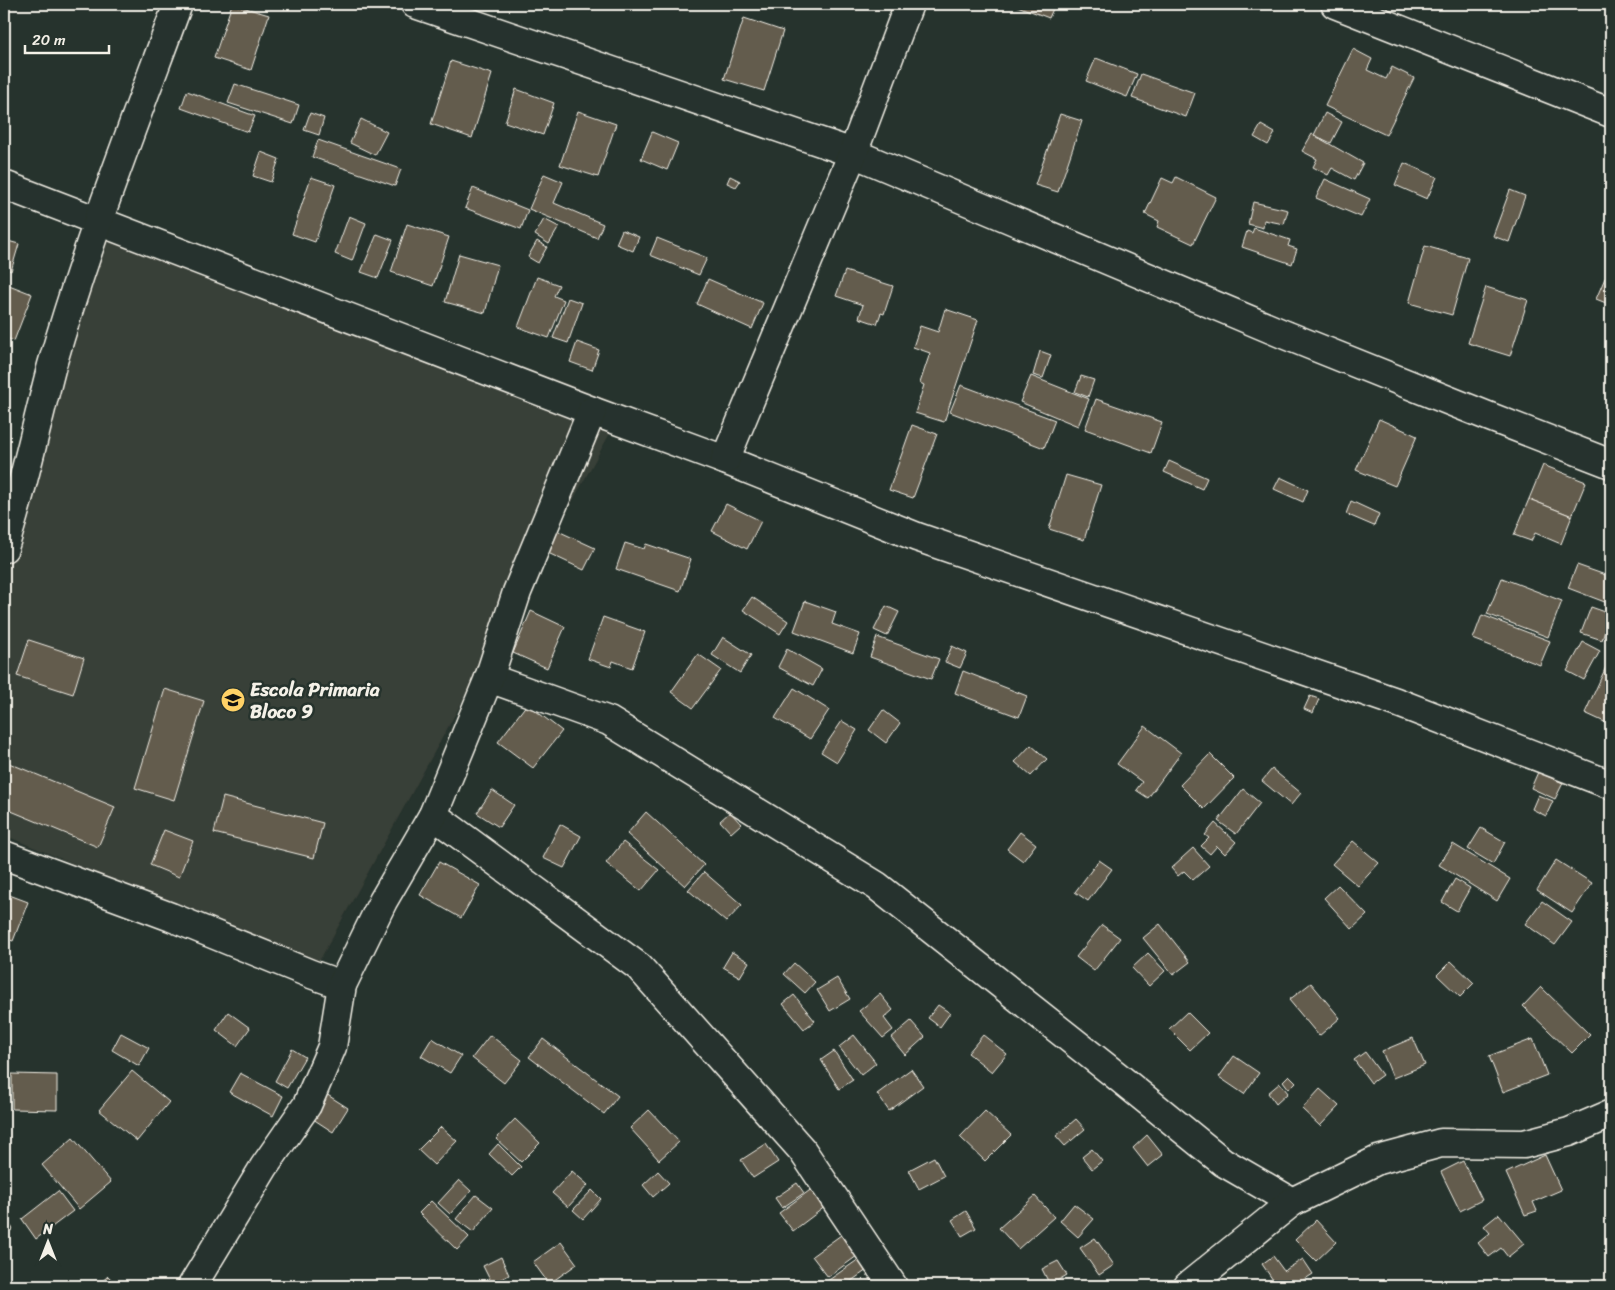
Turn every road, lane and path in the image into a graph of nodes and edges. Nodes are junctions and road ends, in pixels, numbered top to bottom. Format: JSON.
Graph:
{"nodes":[{"id":1,"x":178,"y":4,"type":"edge"},
{"id":2,"x":415,"y":4,"type":"edge"},
{"id":3,"x":909,"y":4,"type":"edge"},
{"id":4,"x":1335,"y":4,"type":"edge"},
{"id":5,"x":1611,"y":113,"type":"edge"},
{"id":6,"x":852,"y":153,"type":"junction"},
{"id":7,"x":4,"y":185,"type":"edge"},
{"id":8,"x":98,"y":220,"type":"junction"},
{"id":9,"x":592,"y":411,"type":"junction"},
{"id":10,"x":725,"y":460,"type":"junction"},
{"id":11,"x":1611,"y":464,"type":"edge"},
{"id":12,"x":10,"y":507,"type":"edge"},
{"id":13,"x":4,"y":548,"type":"edge"},
{"id":14,"x":490,"y":678,"type":"junction"},
{"id":15,"x":1611,"y":785,"type":"edge"},
{"id":16,"x":433,"y":815,"type":"junction"},
{"id":17,"x":4,"y":854,"type":"edge"},
{"id":18,"x":342,"y":986,"type":"junction"},
{"id":19,"x":1611,"y":1114,"type":"edge"},
{"id":20,"x":1292,"y":1202,"type":"junction"},
{"id":21,"x":192,"y":1286,"type":"edge"},
{"id":22,"x":893,"y":1286,"type":"edge"},
{"id":23,"x":1188,"y":1286,"type":"edge"}],
"edges":[{"from":1,"to":8,"type":"street"},
{"from":2,"to":6,"type":"street"},
{"from":3,"to":6,"type":"street"},
{"from":4,"to":5,"type":"street"},
{"from":6,"to":10,"type":"street"},
{"from":6,"to":11,"type":"street"},
{"from":7,"to":8,"type":"street"},
{"from":8,"to":9,"type":"street"},
{"from":8,"to":12,"type":"street"},
{"from":9,"to":10,"type":"street"},
{"from":9,"to":14,"type":"street"},
{"from":10,"to":15,"type":"street"},
{"from":12,"to":13,"type":"street"},
{"from":14,"to":16,"type":"street"},
{"from":14,"to":20,"type":"street"},
{"from":16,"to":18,"type":"street"},
{"from":16,"to":22,"type":"street"},
{"from":17,"to":18,"type":"street"},
{"from":18,"to":21,"type":"street"},
{"from":19,"to":20,"type":"street"},
{"from":20,"to":23,"type":"street"}]}
